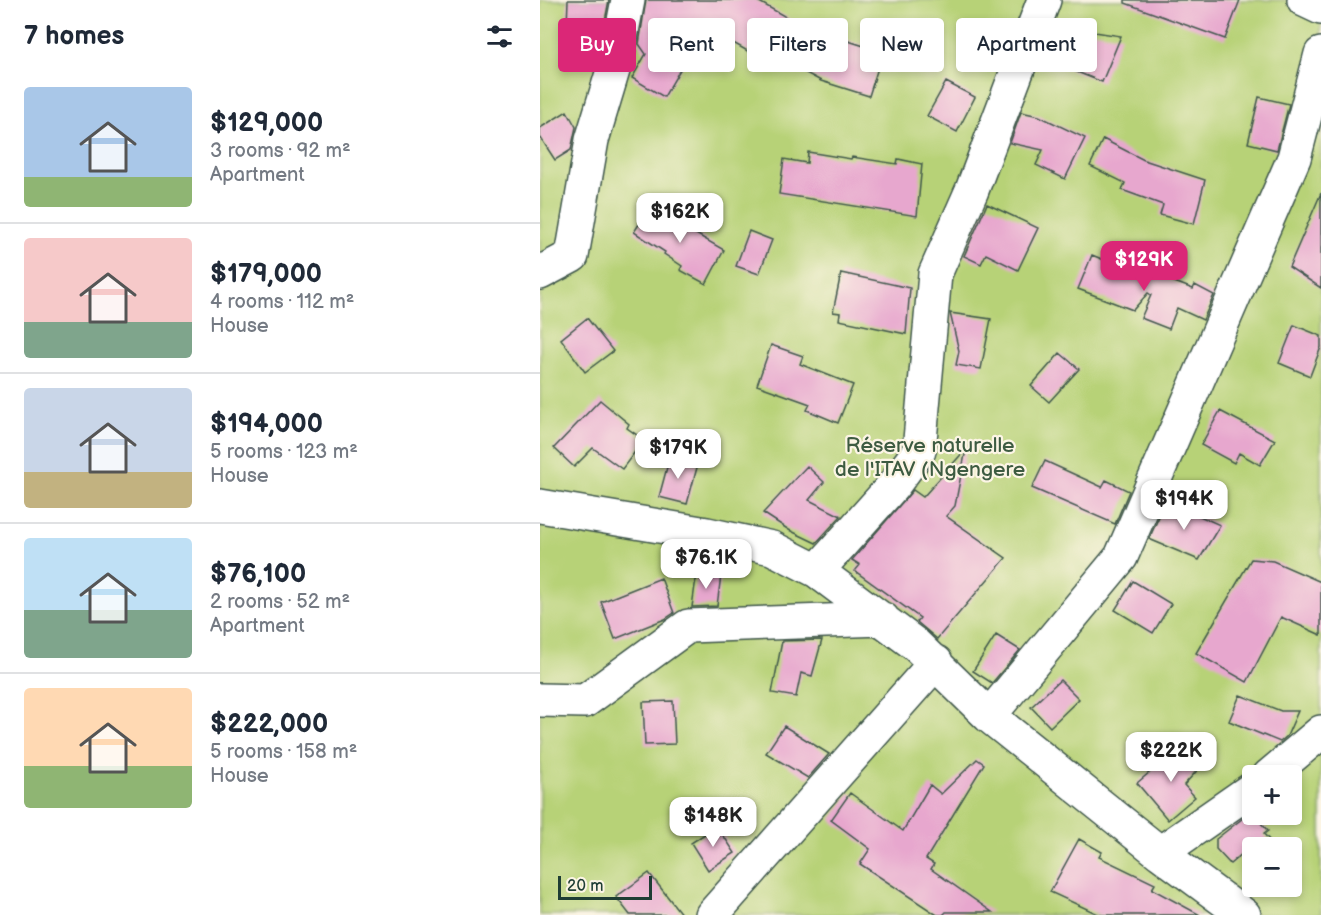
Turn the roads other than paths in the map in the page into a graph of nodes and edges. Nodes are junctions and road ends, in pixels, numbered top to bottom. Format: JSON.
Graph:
{"nodes":[{"id":1,"x":628,"y":0,"type":"edge"},
{"id":2,"x":1044,"y":0,"type":"edge"},
{"id":3,"x":1304,"y":0,"type":"edge"},
{"id":4,"x":1321,"y":8,"type":"edge"},
{"id":5,"x":1321,"y":54,"type":"edge"},
{"id":6,"x":540,"y":273,"type":"edge"},
{"id":7,"x":540,"y":506,"type":"edge"},
{"id":8,"x":817,"y":571,"type":"junction"},
{"id":9,"x":883,"y":619,"type":"junction"},
{"id":10,"x":936,"y":662,"type":"junction"},
{"id":11,"x":540,"y":700,"type":"edge"},
{"id":12,"x":989,"y":716,"type":"junction"},
{"id":13,"x":1321,"y":732,"type":"edge"},
{"id":14,"x":1282,"y":765,"type":"edge"},
{"id":15,"x":1242,"y":796,"type":"edge"},
{"id":16,"x":1160,"y":853,"type":"junction"},
{"id":17,"x":712,"y":915,"type":"edge"},
{"id":18,"x":1244,"y":915,"type":"edge"}],
"edges":[{"from":1,"to":6,"type":"street"},
{"from":2,"to":8,"type":"street"},
{"from":3,"to":4,"type":"street"},
{"from":5,"to":12,"type":"street"},
{"from":7,"to":8,"type":"street"},
{"from":8,"to":9,"type":"street"},
{"from":9,"to":10,"type":"street"},
{"from":9,"to":11,"type":"street"},
{"from":10,"to":12,"type":"street"},
{"from":10,"to":17,"type":"street"},
{"from":12,"to":16,"type":"street"},
{"from":13,"to":14,"type":"street"},
{"from":15,"to":16,"type":"street"},
{"from":16,"to":18,"type":"street"}]}
